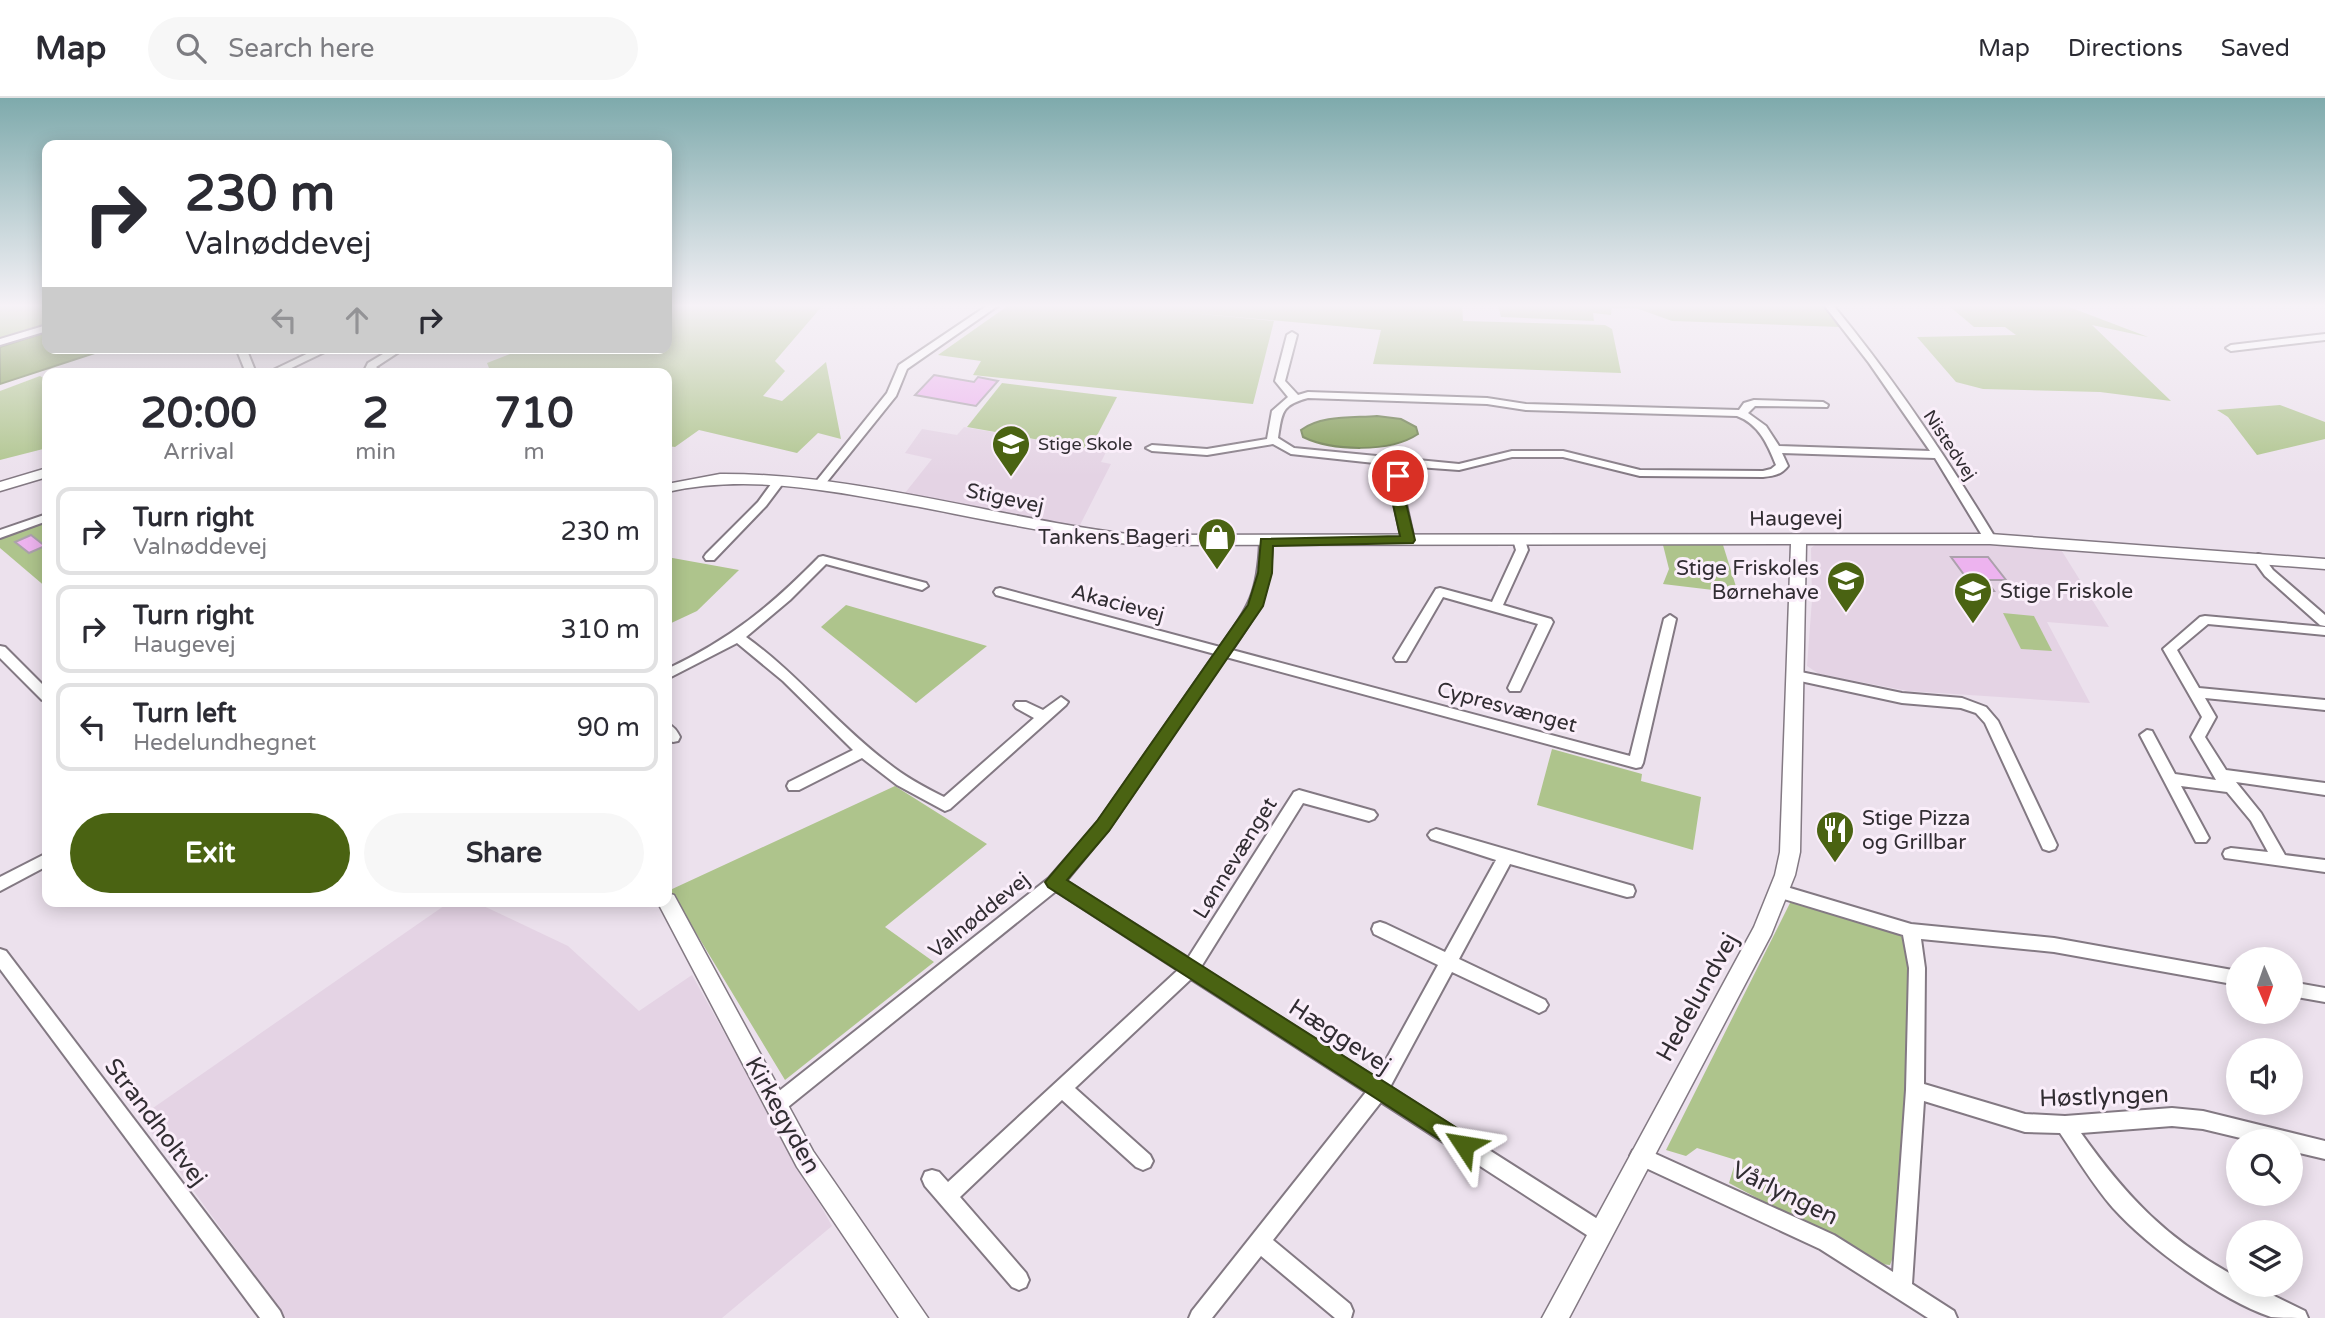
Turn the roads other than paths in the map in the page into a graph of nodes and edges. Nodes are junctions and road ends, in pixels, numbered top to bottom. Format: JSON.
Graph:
{"nodes":[{"id":1,"x":911,"y":362,"type":"edge"},
{"id":2,"x":1285,"y":362,"type":"edge"},
{"id":3,"x":1872,"y":362,"type":"edge"},
{"id":4,"x":1292,"y":399,"type":"junction"},
{"id":5,"x":1823,"y":405,"type":"dead end"},
{"id":6,"x":1743,"y":413,"type":"junction"},
{"id":7,"x":1274,"y":441,"type":"junction"},
{"id":8,"x":1152,"y":447,"type":"dead end"},
{"id":9,"x":1774,"y":449,"type":"junction"},
{"id":10,"x":1937,"y":455,"type":"junction"},
{"id":11,"x":1399,"y":462,"type":"junction"},
{"id":12,"x":42,"y":474,"type":"edge"},
{"id":13,"x":778,"y":482,"type":"junction"},
{"id":14,"x":818,"y":486,"type":"junction"},
{"id":15,"x":0,"y":487,"type":"edge"},
{"id":16,"x":672,"y":487,"type":"edge"},
{"id":17,"x":42,"y":519,"type":"edge"},
{"id":18,"x":0,"y":534,"type":"edge"},
{"id":19,"x":1990,"y":539,"type":"junction"},
{"id":20,"x":1408,"y":540,"type":"junction"},
{"id":21,"x":1519,"y":540,"type":"junction"},
{"id":22,"x":1799,"y":540,"type":"junction"},
{"id":23,"x":1266,"y":542,"type":"junction"},
{"id":24,"x":710,"y":556,"type":"dead end"},
{"id":25,"x":2259,"y":558,"type":"junction"},
{"id":26,"x":2325,"y":564,"type":"edge"},
{"id":27,"x":922,"y":586,"type":"dead end"},
{"id":28,"x":1000,"y":592,"type":"dead end"},
{"id":29,"x":1496,"y":607,"type":"junction"},
{"id":30,"x":1670,"y":619,"type":"dead end"},
{"id":31,"x":2325,"y":622,"type":"edge"},
{"id":32,"x":2325,"y":631,"type":"edge"},
{"id":33,"x":739,"y":638,"type":"junction"},
{"id":34,"x":0,"y":650,"type":"edge"},
{"id":35,"x":1224,"y":653,"type":"junction"},
{"id":36,"x":1401,"y":658,"type":"dead end"},
{"id":37,"x":672,"y":672,"type":"edge"},
{"id":38,"x":1796,"y":676,"type":"junction"},
{"id":39,"x":1515,"y":688,"type":"dead end"},
{"id":40,"x":42,"y":692,"type":"edge"},
{"id":41,"x":2195,"y":692,"type":"junction"},
{"id":42,"x":1061,"y":702,"type":"dead end"},
{"id":43,"x":1021,"y":705,"type":"dead end"},
{"id":44,"x":2325,"y":705,"type":"edge"},
{"id":45,"x":1044,"y":717,"type":"junction"},
{"id":46,"x":2147,"y":735,"type":"dead end"},
{"id":47,"x":863,"y":751,"type":"junction"},
{"id":48,"x":2170,"y":779,"type":"junction"},
{"id":49,"x":2226,"y":781,"type":"junction"},
{"id":50,"x":794,"y":786,"type":"dead end"},
{"id":51,"x":2325,"y":789,"type":"edge"},
{"id":52,"x":1369,"y":815,"type":"dead end"},
{"id":53,"x":1436,"y":835,"type":"dead end"},
{"id":54,"x":2201,"y":838,"type":"dead end"},
{"id":55,"x":2049,"y":845,"type":"dead end"},
{"id":56,"x":2231,"y":854,"type":"dead end"},
{"id":57,"x":1506,"y":858,"type":"junction"},
{"id":58,"x":2280,"y":860,"type":"junction"},
{"id":59,"x":42,"y":862,"type":"edge"},
{"id":60,"x":2325,"y":866,"type":"edge"},
{"id":61,"x":1055,"y":882,"type":"junction"},
{"id":62,"x":0,"y":885,"type":"edge"},
{"id":63,"x":1627,"y":891,"type":"dead end"},
{"id":64,"x":1780,"y":891,"type":"junction"},
{"id":65,"x":670,"y":907,"type":"edge"},
{"id":66,"x":1380,"y":929,"type":"dead end"},
{"id":67,"x":1911,"y":930,"type":"junction"},
{"id":68,"x":0,"y":956,"type":"edge"},
{"id":69,"x":1449,"y":962,"type":"junction"},
{"id":70,"x":1190,"y":969,"type":"junction"},
{"id":71,"x":2226,"y":976,"type":"edge"},
{"id":72,"x":2303,"y":991,"type":"edge"},
{"id":73,"x":2325,"y":995,"type":"edge"},
{"id":74,"x":1539,"y":1005,"type":"dead end"},
{"id":75,"x":1062,"y":1088,"type":"junction"},
{"id":76,"x":1378,"y":1090,"type":"junction"},
{"id":77,"x":1915,"y":1090,"type":"junction"},
{"id":78,"x":776,"y":1105,"type":"junction"},
{"id":79,"x":2065,"y":1125,"type":"junction"},
{"id":80,"x":2240,"y":1129,"type":"edge"},
{"id":81,"x":2303,"y":1144,"type":"edge"},
{"id":82,"x":2325,"y":1150,"type":"edge"},
{"id":83,"x":1640,"y":1156,"type":"junction"},
{"id":84,"x":1143,"y":1160,"type":"dead end"},
{"id":85,"x":932,"y":1179,"type":"dead end"},
{"id":86,"x":947,"y":1196,"type":"junction"},
{"id":87,"x":1600,"y":1232,"type":"junction"},
{"id":88,"x":1259,"y":1241,"type":"junction"},
{"id":89,"x":1019,"y":1280,"type":"dead end"},
{"id":90,"x":1902,"y":1287,"type":"junction"},
{"id":91,"x":1343,"y":1311,"type":"dead end"},
{"id":92,"x":273,"y":1318,"type":"edge"},
{"id":93,"x":915,"y":1318,"type":"edge"},
{"id":94,"x":1199,"y":1318,"type":"edge"},
{"id":95,"x":1555,"y":1318,"type":"edge"},
{"id":96,"x":1947,"y":1318,"type":"edge"},
{"id":97,"x":2298,"y":1318,"type":"edge"}],
"edges":[{"from":1,"to":14,"type":"street"},
{"from":2,"to":4,"type":"street"},
{"from":3,"to":10,"type":"street","name":"Nistedvej"},
{"from":4,"to":6,"type":"street"},
{"from":4,"to":7,"type":"street"},
{"from":5,"to":6,"type":"street"},
{"from":6,"to":9,"type":"street"},
{"from":7,"to":8,"type":"street"},
{"from":7,"to":11,"type":"street"},
{"from":9,"to":10,"type":"street"},
{"from":9,"to":11,"type":"street"},
{"from":10,"to":19,"type":"street","name":"Nistedvej"},
{"from":11,"to":20,"type":"street"},
{"from":12,"to":15,"type":"street"},
{"from":13,"to":14,"type":"street","name":"Stigevej"},
{"from":13,"to":16,"type":"street","name":"Stigevej"},
{"from":13,"to":24,"type":"street"},
{"from":14,"to":23,"type":"street","name":"Stigevej"},
{"from":17,"to":18,"type":"street"},
{"from":19,"to":22,"type":"street","name":"Haugevej"},
{"from":19,"to":25,"type":"street","name":"Haugevej"},
{"from":20,"to":21,"type":"street","name":"Haugevej"},
{"from":20,"to":23,"type":"street","name":"Haugevej"},
{"from":21,"to":22,"type":"street","name":"Haugevej"},
{"from":21,"to":29,"type":"street"},
{"from":22,"to":38,"type":"street","name":"Hedelundvej"},
{"from":23,"to":35,"type":"street","name":"Valnøddevej"},
{"from":25,"to":26,"type":"street","name":"Haugevej"},
{"from":25,"to":31,"type":"street"},
{"from":27,"to":33,"type":"street"},
{"from":28,"to":35,"type":"street","name":"Akacievej"},
{"from":29,"to":36,"type":"street"},
{"from":29,"to":39,"type":"street"},
{"from":30,"to":35,"type":"street","name":"Cypresvænget"},
{"from":32,"to":41,"type":"street"},
{"from":33,"to":37,"type":"street"},
{"from":33,"to":47,"type":"street"},
{"from":34,"to":40,"type":"street"},
{"from":35,"to":61,"type":"street","name":"Valnøddevej"},
{"from":38,"to":55,"type":"street"},
{"from":38,"to":64,"type":"street","name":"Hedelundvej"},
{"from":41,"to":44,"type":"street"},
{"from":41,"to":49,"type":"street"},
{"from":42,"to":45,"type":"street"},
{"from":43,"to":45,"type":"street"},
{"from":45,"to":47,"type":"street"},
{"from":46,"to":48,"type":"street"},
{"from":47,"to":50,"type":"street"},
{"from":48,"to":49,"type":"street"},
{"from":48,"to":54,"type":"street"},
{"from":49,"to":51,"type":"street"},
{"from":49,"to":58,"type":"street"},
{"from":52,"to":70,"type":"street","name":"Lønnevænget"},
{"from":53,"to":57,"type":"street"},
{"from":56,"to":58,"type":"street"},
{"from":57,"to":63,"type":"street"},
{"from":57,"to":69,"type":"street"},
{"from":58,"to":60,"type":"street"},
{"from":59,"to":62,"type":"street"},
{"from":61,"to":70,"type":"street","name":"Hæggevej"},
{"from":61,"to":78,"type":"street","name":"Valnøddevej"},
{"from":64,"to":67,"type":"street"},
{"from":64,"to":83,"type":"street","name":"Hedelundvej"},
{"from":65,"to":78,"type":"street","name":"Kirkegyden"},
{"from":66,"to":69,"type":"street"},
{"from":67,"to":71,"type":"street"},
{"from":67,"to":77,"type":"street"},
{"from":68,"to":92,"type":"street","name":"Strandholtvej"},
{"from":69,"to":74,"type":"street"},
{"from":69,"to":76,"type":"street"},
{"from":70,"to":75,"type":"street"},
{"from":70,"to":76,"type":"street","name":"Hæggevej"},
{"from":72,"to":73,"type":"street"},
{"from":75,"to":84,"type":"street"},
{"from":75,"to":86,"type":"street"},
{"from":76,"to":87,"type":"street","name":"Hæggevej"},
{"from":76,"to":88,"type":"street"},
{"from":77,"to":79,"type":"street","name":"Høstlyngen"},
{"from":77,"to":90,"type":"street"},
{"from":78,"to":93,"type":"street","name":"Kirkegyden"},
{"from":79,"to":80,"type":"street","name":"Høstlyngen"},
{"from":79,"to":97,"type":"street"},
{"from":81,"to":82,"type":"street","name":"Høstlyngen"},
{"from":83,"to":87,"type":"street","name":"Hedelundvej"},
{"from":83,"to":90,"type":"street","name":"Vårlyngen"},
{"from":85,"to":86,"type":"street"},
{"from":86,"to":89,"type":"street"},
{"from":87,"to":95,"type":"street","name":"Hedelundvej"},
{"from":88,"to":91,"type":"street"},
{"from":88,"to":94,"type":"street"},
{"from":90,"to":96,"type":"street","name":"Vårlyngen"}]}
